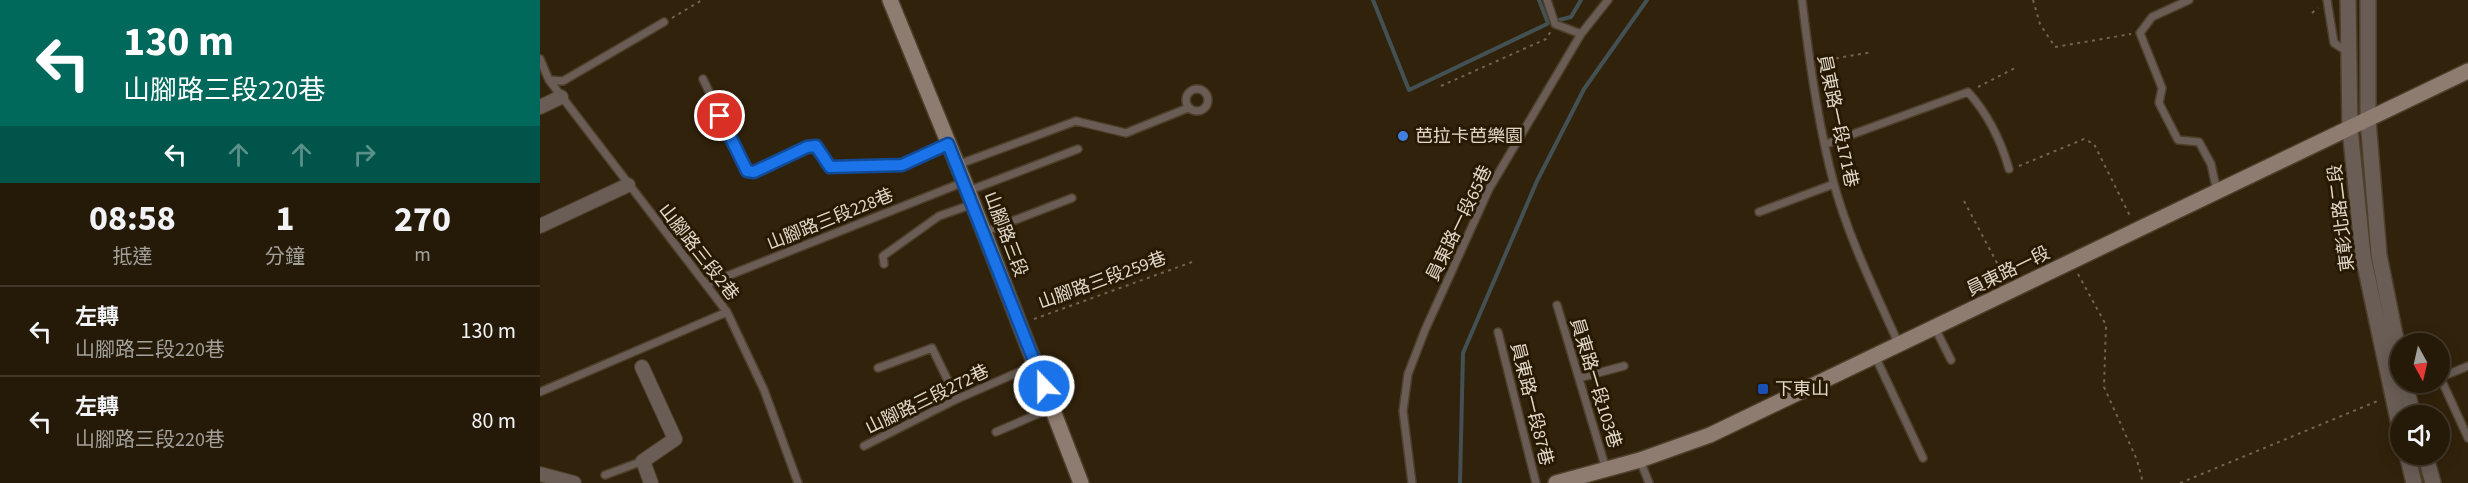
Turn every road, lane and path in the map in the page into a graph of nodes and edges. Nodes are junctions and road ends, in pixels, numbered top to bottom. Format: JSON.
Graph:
{"nodes":[{"id":1,"x":702,"y":0,"type":"edge"},
{"id":2,"x":890,"y":0,"type":"edge"},
{"id":3,"x":1547,"y":0,"type":"edge"},
{"id":4,"x":1608,"y":0,"type":"edge"},
{"id":5,"x":1802,"y":0,"type":"edge"},
{"id":6,"x":2033,"y":0,"type":"edge"},
{"id":7,"x":2189,"y":0,"type":"edge"},
{"id":8,"x":2327,"y":0,"type":"edge"},
{"id":9,"x":2348,"y":0,"type":"edge"},
{"id":10,"x":2368,"y":0,"type":"edge"},
{"id":11,"x":664,"y":22,"type":"joint"},
{"id":12,"x":1555,"y":24,"type":"junction"},
{"id":13,"x":2140,"y":33,"type":"junction"},
{"id":14,"x":1581,"y":34,"type":"junction"},
{"id":15,"x":1872,"y":52,"type":"dead end"},
{"id":16,"x":2349,"y":52,"type":"junction"},
{"id":17,"x":540,"y":59,"type":"edge"},
{"id":18,"x":1810,"y":64,"type":"junction"},
{"id":19,"x":2017,"y":67,"type":"dead end"},
{"id":20,"x":2468,"y":71,"type":"edge"},
{"id":21,"x":703,"y":79,"type":"dead end"},
{"id":22,"x":549,"y":81,"type":"junction"},
{"id":23,"x":1441,"y":86,"type":"dead end"},
{"id":24,"x":1968,"y":92,"type":"junction"},
{"id":25,"x":561,"y":97,"type":"junction"},
{"id":26,"x":540,"y":107,"type":"edge"},
{"id":27,"x":1188,"y":108,"type":"dead end"},
{"id":28,"x":2368,"y":120,"type":"junction"},
{"id":29,"x":2350,"y":129,"type":"junction"},
{"id":30,"x":948,"y":144,"type":"junction"},
{"id":31,"x":1826,"y":144,"type":"junction"},
{"id":32,"x":1078,"y":149,"type":"dead end"},
{"id":33,"x":957,"y":165,"type":"junction"},
{"id":34,"x":2009,"y":170,"type":"joint"},
{"id":35,"x":1834,"y":184,"type":"junction"},
{"id":36,"x":628,"y":185,"type":"junction"},
{"id":37,"x":969,"y":192,"type":"junction"},
{"id":38,"x":2217,"y":192,"type":"junction"},
{"id":39,"x":1071,"y":198,"type":"dead end"},
{"id":40,"x":1964,"y":201,"type":"dead end"},
{"id":41,"x":1759,"y":212,"type":"dead end"},
{"id":42,"x":540,"y":226,"type":"edge"},
{"id":43,"x":2136,"y":230,"type":"junction"},
{"id":44,"x":984,"y":232,"type":"junction"},
{"id":45,"x":1195,"y":261,"type":"dead end"},
{"id":46,"x":2071,"y":261,"type":"junction"},
{"id":47,"x":884,"y":264,"type":"dead end"},
{"id":48,"x":707,"y":284,"type":"junction"},
{"id":49,"x":2012,"y":290,"type":"junction"},
{"id":50,"x":1557,"y":305,"type":"dead end"},
{"id":51,"x":727,"y":312,"type":"junction"},
{"id":52,"x":1020,"y":325,"type":"junction"},
{"id":53,"x":1935,"y":328,"type":"junction"},
{"id":54,"x":1498,"y":332,"type":"dead end"},
{"id":55,"x":2395,"y":333,"type":"edge"},
{"id":56,"x":1899,"y":345,"type":"junction"},
{"id":57,"x":1875,"y":356,"type":"junction"},
{"id":58,"x":1951,"y":360,"type":"dead end"},
{"id":59,"x":1036,"y":365,"type":"junction"},
{"id":60,"x":1624,"y":366,"type":"dead end"},
{"id":61,"x":2468,"y":366,"type":"edge"},
{"id":62,"x":642,"y":367,"type":"dead end"},
{"id":63,"x":878,"y":368,"type":"dead end"},
{"id":64,"x":2450,"y":373,"type":"edge"},
{"id":65,"x":1579,"y":378,"type":"junction"},
{"id":66,"x":540,"y":392,"type":"edge"},
{"id":67,"x":2447,"y":393,"type":"edge"},
{"id":68,"x":2391,"y":395,"type":"junction"},
{"id":69,"x":957,"y":399,"type":"junction"},
{"id":70,"x":2394,"y":405,"type":"edge"},
{"id":71,"x":1053,"y":407,"type":"junction"},
{"id":72,"x":996,"y":432,"type":"dead end"},
{"id":73,"x":2468,"y":438,"type":"edge"},
{"id":74,"x":864,"y":446,"type":"dead end"},
{"id":75,"x":1923,"y":458,"type":"dead end"},
{"id":76,"x":643,"y":460,"type":"junction"},
{"id":77,"x":1641,"y":460,"type":"junction"},
{"id":78,"x":2410,"y":465,"type":"edge"},
{"id":79,"x":2428,"y":465,"type":"edge"},
{"id":80,"x":1606,"y":469,"type":"junction"},
{"id":81,"x":540,"y":474,"type":"edge"},
{"id":82,"x":605,"y":475,"type":"dead end"},
{"id":83,"x":1574,"y":481,"type":"edge"},
{"id":84,"x":574,"y":483,"type":"edge"},
{"id":85,"x":651,"y":483,"type":"edge"},
{"id":86,"x":798,"y":483,"type":"edge"},
{"id":87,"x":1081,"y":483,"type":"edge"},
{"id":88,"x":1412,"y":483,"type":"edge"},
{"id":89,"x":1536,"y":483,"type":"edge"},
{"id":90,"x":1556,"y":483,"type":"edge"},
{"id":91,"x":1649,"y":483,"type":"edge"},
{"id":92,"x":2143,"y":483,"type":"edge"},
{"id":93,"x":2180,"y":483,"type":"edge"},
{"id":94,"x":2414,"y":483,"type":"edge"},
{"id":95,"x":2433,"y":483,"type":"edge"}],
"edges":[{"from":1,"to":11,"type":"path"},
{"from":2,"to":30,"type":"main road","name":"山腳路三段"},
{"from":3,"to":12,"type":"lane"},
{"from":4,"to":14,"type":"lane","name":"員東路一段65巷"},
{"from":5,"to":18,"type":"lane","name":"員東路一段171巷"},
{"from":6,"to":13,"type":"path"},
{"from":7,"to":13,"type":"lane"},
{"from":8,"to":16,"type":"lane"},
{"from":9,"to":16,"type":"street","name":"東彰北路二段"},
{"from":10,"to":28,"type":"street","name":"東彰北路二段"},
{"from":11,"to":22,"type":"lane"},
{"from":12,"to":14,"type":"lane"},
{"from":12,"to":23,"type":"path"},
{"from":13,"to":38,"type":"lane"},
{"from":14,"to":88,"type":"lane","name":"員東路一段65巷"},
{"from":15,"to":18,"type":"path"},
{"from":16,"to":29,"type":"street","name":"東彰北路二段"},
{"from":17,"to":22,"type":"lane","name":"山腳路三段2巷"},
{"from":18,"to":31,"type":"lane","name":"員東路一段171巷"},
{"from":19,"to":24,"type":"path"},
{"from":20,"to":28,"type":"main road","name":"員東路一段"},
{"from":21,"to":30,"type":"lane"},
{"from":22,"to":25,"type":"lane","name":"山腳路三段2巷"},
{"from":24,"to":31,"type":"lane"},
{"from":24,"to":34,"type":"lane"},
{"from":25,"to":26,"type":"street"},
{"from":25,"to":36,"type":"lane","name":"山腳路三段2巷"},
{"from":27,"to":33,"type":"lane"},
{"from":28,"to":29,"type":"main road","name":"員東路一段"},
{"from":28,"to":55,"type":"street","name":"東彰北路二段"},
{"from":29,"to":38,"type":"main road","name":"員東路一段"},
{"from":29,"to":68,"type":"street","name":"東彰北路二段"},
{"from":30,"to":33,"type":"main road","name":"山腳路三段"},
{"from":31,"to":35,"type":"lane","name":"員東路一段171巷"},
{"from":32,"to":37,"type":"lane"},
{"from":33,"to":37,"type":"main road","name":"山腳路三段"},
{"from":34,"to":43,"type":"path"},
{"from":35,"to":41,"type":"lane"},
{"from":35,"to":56,"type":"lane","name":"員東路一段171巷"},
{"from":36,"to":42,"type":"street"},
{"from":36,"to":48,"type":"lane","name":"山腳路三段2巷"},
{"from":37,"to":44,"type":"main road","name":"山腳路三段"},
{"from":37,"to":47,"type":"lane"},
{"from":37,"to":48,"type":"lane","name":"山腳路三段228巷"},
{"from":38,"to":43,"type":"main road","name":"員東路一段"},
{"from":39,"to":44,"type":"lane"},
{"from":40,"to":49,"type":"path"},
{"from":43,"to":46,"type":"main road","name":"員東路一段"},
{"from":44,"to":52,"type":"main road","name":"山腳路三段"},
{"from":45,"to":52,"type":"path","name":"山腳路三段259巷"},
{"from":46,"to":49,"type":"main road","name":"員東路一段"},
{"from":46,"to":92,"type":"path"},
{"from":48,"to":51,"type":"lane","name":"山腳路三段2巷"},
{"from":49,"to":53,"type":"main road","name":"員東路一段"},
{"from":50,"to":65,"type":"lane","name":"員東路一段103巷"},
{"from":51,"to":66,"type":"lane"},
{"from":51,"to":86,"type":"lane","name":"山腳路三段2巷"},
{"from":52,"to":59,"type":"main road","name":"山腳路三段"},
{"from":53,"to":56,"type":"main road","name":"員東路一段"},
{"from":53,"to":58,"type":"lane"},
{"from":54,"to":89,"type":"lane","name":"員東路一段87巷"},
{"from":56,"to":57,"type":"main road","name":"員東路一段"},
{"from":57,"to":75,"type":"lane"},
{"from":57,"to":77,"type":"main road","name":"員東路一段"},
{"from":59,"to":69,"type":"lane","name":"山腳路三段272巷"},
{"from":59,"to":71,"type":"main road","name":"山腳路三段"},
{"from":60,"to":65,"type":"lane"},
{"from":61,"to":64,"type":"lane"},
{"from":62,"to":76,"type":"street"},
{"from":63,"to":69,"type":"lane"},
{"from":65,"to":80,"type":"lane","name":"員東路一段103巷"},
{"from":67,"to":73,"type":"lane"},
{"from":68,"to":70,"type":"street","name":"東彰北路二段"},
{"from":68,"to":93,"type":"path"},
{"from":69,"to":74,"type":"lane","name":"山腳路三段272巷"},
{"from":71,"to":72,"type":"lane"},
{"from":71,"to":87,"type":"main road","name":"山腳路三段"},
{"from":76,"to":82,"type":"lane"},
{"from":76,"to":85,"type":"street"},
{"from":77,"to":80,"type":"main road","name":"員東路一段"},
{"from":77,"to":91,"type":"lane"},
{"from":78,"to":94,"type":"street"},
{"from":79,"to":95,"type":"street"},
{"from":80,"to":83,"type":"main road","name":"員東路一段"},
{"from":81,"to":84,"type":"street"},
{"from":83,"to":90,"type":"main road","name":"員東路一段"}]}
